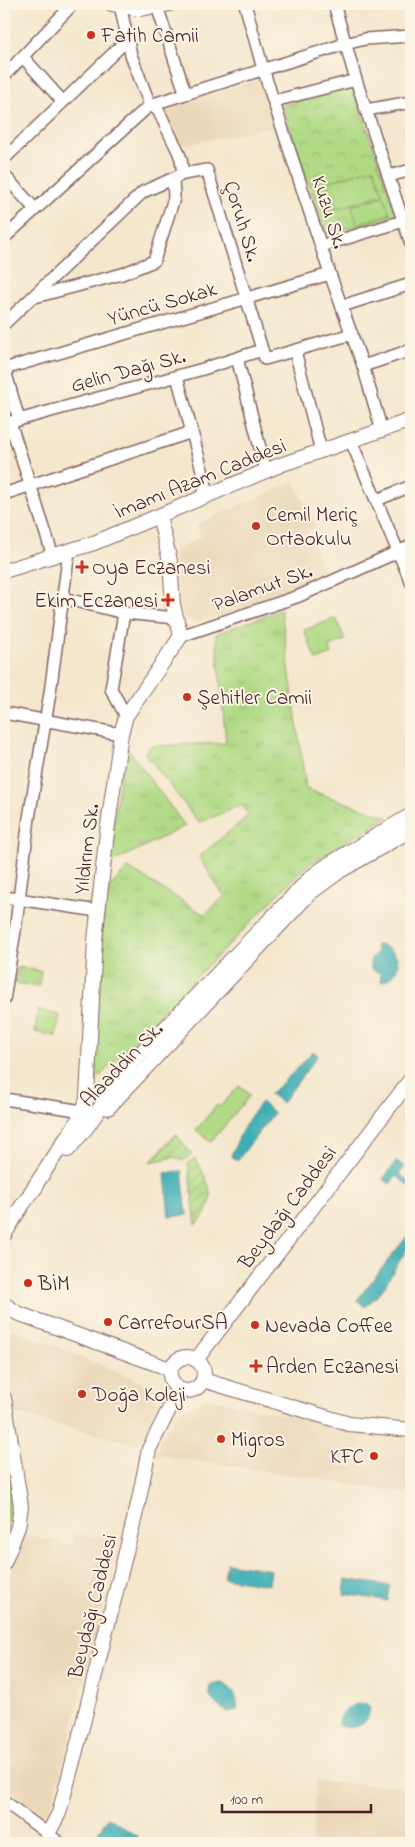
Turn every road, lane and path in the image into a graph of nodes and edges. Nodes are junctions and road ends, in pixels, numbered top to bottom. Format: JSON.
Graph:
{"nodes":[{"id":1,"x":73,"y":4,"type":"edge"},
{"id":2,"x":164,"y":4,"type":"edge"},
{"id":3,"x":245,"y":4,"type":"edge"},
{"id":4,"x":334,"y":4,"type":"edge"},
{"id":5,"x":116,"y":5,"type":"edge"},
{"id":6,"x":411,"y":36,"type":"edge"},
{"id":7,"x":127,"y":40,"type":"junction"},
{"id":8,"x":344,"y":44,"type":"junction"},
{"id":9,"x":23,"y":57,"type":"junction"},
{"id":10,"x":263,"y":69,"type":"junction"},
{"id":11,"x":4,"y":76,"type":"edge"},
{"id":12,"x":356,"y":80,"type":"junction"},
{"id":13,"x":185,"y":92,"type":"junction"},
{"id":14,"x":274,"y":101,"type":"junction"},
{"id":15,"x":63,"y":102,"type":"junction"},
{"id":16,"x":411,"y":102,"type":"edge"},
{"id":17,"x":150,"y":105,"type":"junction"},
{"id":18,"x":366,"y":110,"type":"junction"},
{"id":19,"x":4,"y":159,"type":"edge"},
{"id":20,"x":411,"y":170,"type":"edge"},
{"id":21,"x":4,"y":176,"type":"edge"},
{"id":22,"x":389,"y":176,"type":"junction"},
{"id":23,"x":178,"y":177,"type":"junction"},
{"id":24,"x":34,"y":208,"type":"junction"},
{"id":25,"x":407,"y":219,"type":"edge"},
{"id":26,"x":4,"y":238,"type":"edge"},
{"id":27,"x":411,"y":244,"type":"edge"},
{"id":28,"x":321,"y":246,"type":"junction"},
{"id":29,"x":330,"y":274,"type":"junction"},
{"id":30,"x":411,"y":284,"type":"edge"},
{"id":31,"x":247,"y":297,"type":"junction"},
{"id":32,"x":32,"y":298,"type":"junction"},
{"id":33,"x":342,"y":306,"type":"junction"},
{"id":34,"x":4,"y":324,"type":"edge"},
{"id":35,"x":352,"y":334,"type":"junction"},
{"id":36,"x":262,"y":350,"type":"junction"},
{"id":37,"x":411,"y":350,"type":"edge"},
{"id":38,"x":294,"y":351,"type":"junction"},
{"id":39,"x":237,"y":358,"type":"junction"},
{"id":40,"x":363,"y":366,"type":"junction"},
{"id":41,"x":4,"y":368,"type":"edge"},
{"id":42,"x":177,"y":376,"type":"junction"},
{"id":43,"x":411,"y":420,"type":"edge"},
{"id":44,"x":11,"y":422,"type":"edge"},
{"id":45,"x":382,"y":430,"type":"junction"},
{"id":46,"x":192,"y":432,"type":"junction"},
{"id":47,"x":351,"y":441,"type":"junction"},
{"id":48,"x":321,"y":451,"type":"junction"},
{"id":49,"x":266,"y":471,"type":"junction"},
{"id":50,"x":30,"y":485,"type":"junction"},
{"id":51,"x":411,"y":486,"type":"edge"},
{"id":52,"x":4,"y":494,"type":"edge"},
{"id":53,"x":202,"y":498,"type":"junction"},
{"id":54,"x":377,"y":500,"type":"junction"},
{"id":55,"x":159,"y":516,"type":"junction"},
{"id":56,"x":411,"y":546,"type":"edge"},
{"id":57,"x":70,"y":551,"type":"junction"},
{"id":58,"x":399,"y":552,"type":"junction"},
{"id":59,"x":53,"y":556,"type":"junction"},
{"id":60,"x":4,"y":571,"type":"edge"},
{"id":61,"x":411,"y":582,"type":"edge"},
{"id":62,"x":63,"y":598,"type":"junction"},
{"id":63,"x":124,"y":613,"type":"junction"},
{"id":64,"x":176,"y":618,"type":"junction"},
{"id":65,"x":181,"y":636,"type":"junction"},
{"id":66,"x":4,"y":713,"type":"edge"},
{"id":67,"x":126,"y":716,"type":"junction"},
{"id":68,"x":45,"y":721,"type":"junction"},
{"id":69,"x":121,"y":734,"type":"junction"},
{"id":70,"x":411,"y":815,"type":"edge"},
{"id":71,"x":411,"y":830,"type":"edge"},
{"id":72,"x":4,"y":897,"type":"edge"},
{"id":73,"x":19,"y":899,"type":"junction"},
{"id":74,"x":98,"y":911,"type":"junction"},
{"id":75,"x":4,"y":1000,"type":"edge"},
{"id":76,"x":411,"y":1079,"type":"edge"},
{"id":77,"x":4,"y":1099,"type":"edge"},
{"id":78,"x":83,"y":1111,"type":"junction"},
{"id":79,"x":88,"y":1127,"type":"junction"},
{"id":80,"x":63,"y":1150,"type":"junction"},
{"id":81,"x":10,"y":1216,"type":"edge"},
{"id":82,"x":4,"y":1235,"type":"edge"},
{"id":83,"x":4,"y":1304,"type":"edge"},
{"id":84,"x":10,"y":1313,"type":"edge"},
{"id":85,"x":196,"y":1360,"type":"junction"},
{"id":86,"x":170,"y":1369,"type":"junction"},
{"id":87,"x":203,"y":1380,"type":"junction"},
{"id":88,"x":179,"y":1390,"type":"junction"},
{"id":89,"x":4,"y":1398,"type":"edge"},
{"id":90,"x":411,"y":1430,"type":"edge"},
{"id":91,"x":4,"y":1562,"type":"edge"},
{"id":92,"x":4,"y":1801,"type":"edge"},
{"id":93,"x":45,"y":1839,"type":"edge"},
{"id":94,"x":60,"y":1843,"type":"edge"}],
"edges":[{"from":1,"to":9,"type":"street"},
{"from":2,"to":5,"type":"street"},
{"from":2,"to":13,"type":"street"},
{"from":3,"to":10,"type":"street","name":"Kuzu Sk."},
{"from":4,"to":8,"type":"street"},
{"from":5,"to":7,"type":"street"},
{"from":6,"to":8,"type":"street"},
{"from":7,"to":15,"type":"street"},
{"from":7,"to":17,"type":"street"},
{"from":8,"to":10,"type":"street"},
{"from":8,"to":12,"type":"street"},
{"from":9,"to":11,"type":"street"},
{"from":9,"to":15,"type":"street"},
{"from":10,"to":13,"type":"street"},
{"from":10,"to":14,"type":"street","name":"Kuzu Sk."},
{"from":12,"to":14,"type":"street"},
{"from":12,"to":18,"type":"street"},
{"from":13,"to":17,"type":"street"},
{"from":14,"to":28,"type":"street","name":"Kuzu Sk."},
{"from":15,"to":19,"type":"street"},
{"from":16,"to":18,"type":"street"},
{"from":17,"to":23,"type":"street"},
{"from":17,"to":24,"type":"street"},
{"from":18,"to":22,"type":"street"},
{"from":20,"to":22,"type":"street"},
{"from":21,"to":24,"type":"street"},
{"from":22,"to":25,"type":"street"},
{"from":23,"to":31,"type":"street","name":"Çoruh Sk."},
{"from":23,"to":32,"type":"street","name":"Çoruh Sk."},
{"from":23,"to":32,"type":"street"},
{"from":24,"to":26,"type":"street"},
{"from":25,"to":27,"type":"street"},
{"from":25,"to":28,"type":"street"},
{"from":28,"to":29,"type":"street","name":"Kuzu Sk."},
{"from":29,"to":31,"type":"street","name":"Yüncü Sokak"},
{"from":29,"to":33,"type":"street","name":"Kuzu Sk."},
{"from":30,"to":33,"type":"street"},
{"from":31,"to":36,"type":"street","name":"Çoruh Sk."},
{"from":31,"to":41,"type":"street","name":"Yüncü Sokak"},
{"from":32,"to":34,"type":"street","name":"Çoruh Sk."},
{"from":33,"to":35,"type":"street","name":"Kuzu Sk."},
{"from":35,"to":38,"type":"street"},
{"from":35,"to":40,"type":"street","name":"Kuzu Sk."},
{"from":36,"to":38,"type":"street"},
{"from":36,"to":39,"type":"street","name":"Gelin Dağı Sk."},
{"from":37,"to":40,"type":"street"},
{"from":38,"to":48,"type":"street"},
{"from":39,"to":42,"type":"street","name":"Gelin Dağı Sk."},
{"from":39,"to":49,"type":"street"},
{"from":40,"to":45,"type":"street","name":"Kuzu Sk."},
{"from":41,"to":44,"type":"street"},
{"from":42,"to":44,"type":"street","name":"Gelin Dağı Sk."},
{"from":42,"to":46,"type":"street"},
{"from":43,"to":45,"type":"street","name":"İmamı Azam Caddesi"},
{"from":44,"to":50,"type":"street"},
{"from":45,"to":47,"type":"street","name":"İmamı Azam Caddesi"},
{"from":46,"to":50,"type":"street"},
{"from":46,"to":53,"type":"street"},
{"from":47,"to":48,"type":"street","name":"İmamı Azam Caddesi"},
{"from":47,"to":54,"type":"street"},
{"from":48,"to":49,"type":"street","name":"İmamı Azam Caddesi"},
{"from":49,"to":53,"type":"street","name":"İmamı Azam Caddesi"},
{"from":50,"to":52,"type":"street"},
{"from":50,"to":59,"type":"street"},
{"from":51,"to":54,"type":"street"},
{"from":53,"to":55,"type":"street","name":"İmamı Azam Caddesi"},
{"from":54,"to":58,"type":"street"},
{"from":55,"to":57,"type":"street","name":"İmamı Azam Caddesi"},
{"from":55,"to":64,"type":"street"},
{"from":56,"to":58,"type":"street","name":"Palamut Sk."},
{"from":57,"to":59,"type":"street","name":"İmamı Azam Caddesi"},
{"from":57,"to":62,"type":"street"},
{"from":58,"to":61,"type":"street"},
{"from":58,"to":65,"type":"street","name":"Palamut Sk."},
{"from":59,"to":60,"type":"street","name":"İmamı Azam Caddesi"},
{"from":62,"to":63,"type":"street"},
{"from":62,"to":68,"type":"street"},
{"from":63,"to":64,"type":"street"},
{"from":63,"to":67,"type":"street"},
{"from":64,"to":65,"type":"street"},
{"from":65,"to":67,"type":"street","name":"Yıldırım Sk."},
{"from":66,"to":68,"type":"street"},
{"from":67,"to":69,"type":"street","name":"Yıldırım Sk."},
{"from":68,"to":69,"type":"street"},
{"from":68,"to":73,"type":"street"},
{"from":69,"to":74,"type":"street","name":"Yıldırım Sk."},
{"from":70,"to":79,"type":"street","name":"Alaaddin Sk."},
{"from":71,"to":79,"type":"street","name":"Alaaddin Sk."},
{"from":72,"to":73,"type":"street"},
{"from":73,"to":74,"type":"street"},
{"from":73,"to":75,"type":"street"},
{"from":74,"to":78,"type":"street","name":"Yıldırım Sk."},
{"from":76,"to":85,"type":"street","name":"Beydağı Caddesi"},
{"from":77,"to":78,"type":"street"},
{"from":78,"to":80,"type":"street","name":"Yıldırım Sk."},
{"from":79,"to":80,"type":"street","name":"Yıldırım Sk."},
{"from":80,"to":81,"type":"street","name":"Yıldırım Sk."},
{"from":81,"to":82,"type":"street","name":"Yıldırım Sk."},
{"from":83,"to":84,"type":"street"},
{"from":84,"to":86,"type":"street"},
{"from":85,"to":86,"type":"street"},
{"from":85,"to":87,"type":"street"},
{"from":86,"to":88,"type":"street"},
{"from":87,"to":88,"type":"street"},
{"from":87,"to":90,"type":"street"},
{"from":88,"to":93,"type":"street","name":"Beydağı Caddesi"},
{"from":89,"to":91,"type":"street"},
{"from":92,"to":93,"type":"street"},
{"from":93,"to":94,"type":"street"}]}
